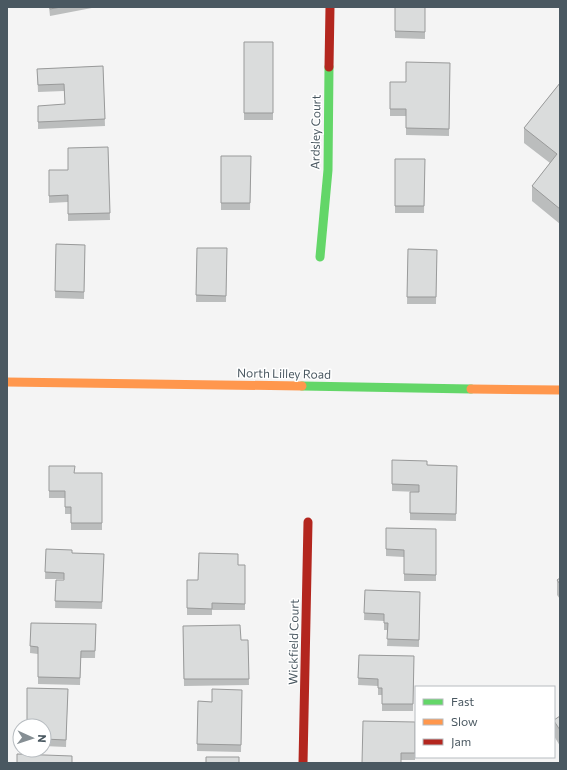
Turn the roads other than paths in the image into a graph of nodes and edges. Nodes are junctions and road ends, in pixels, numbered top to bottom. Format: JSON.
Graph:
{"nodes":[{"id":1,"x":330,"y":7,"type":"edge"},
{"id":2,"x":320,"y":257,"type":"dead end"},
{"id":3,"x":7,"y":382,"type":"edge"},
{"id":4,"x":560,"y":390,"type":"edge"},
{"id":5,"x":308,"y":522,"type":"dead end"},
{"id":6,"x":303,"y":763,"type":"edge"}],
"edges":[{"from":1,"to":2,"type":"street","name":"Ardsley Court"},
{"from":3,"to":4,"type":"street","name":"North Lilley Road"},
{"from":5,"to":6,"type":"street","name":"Wickfield Court"}]}
